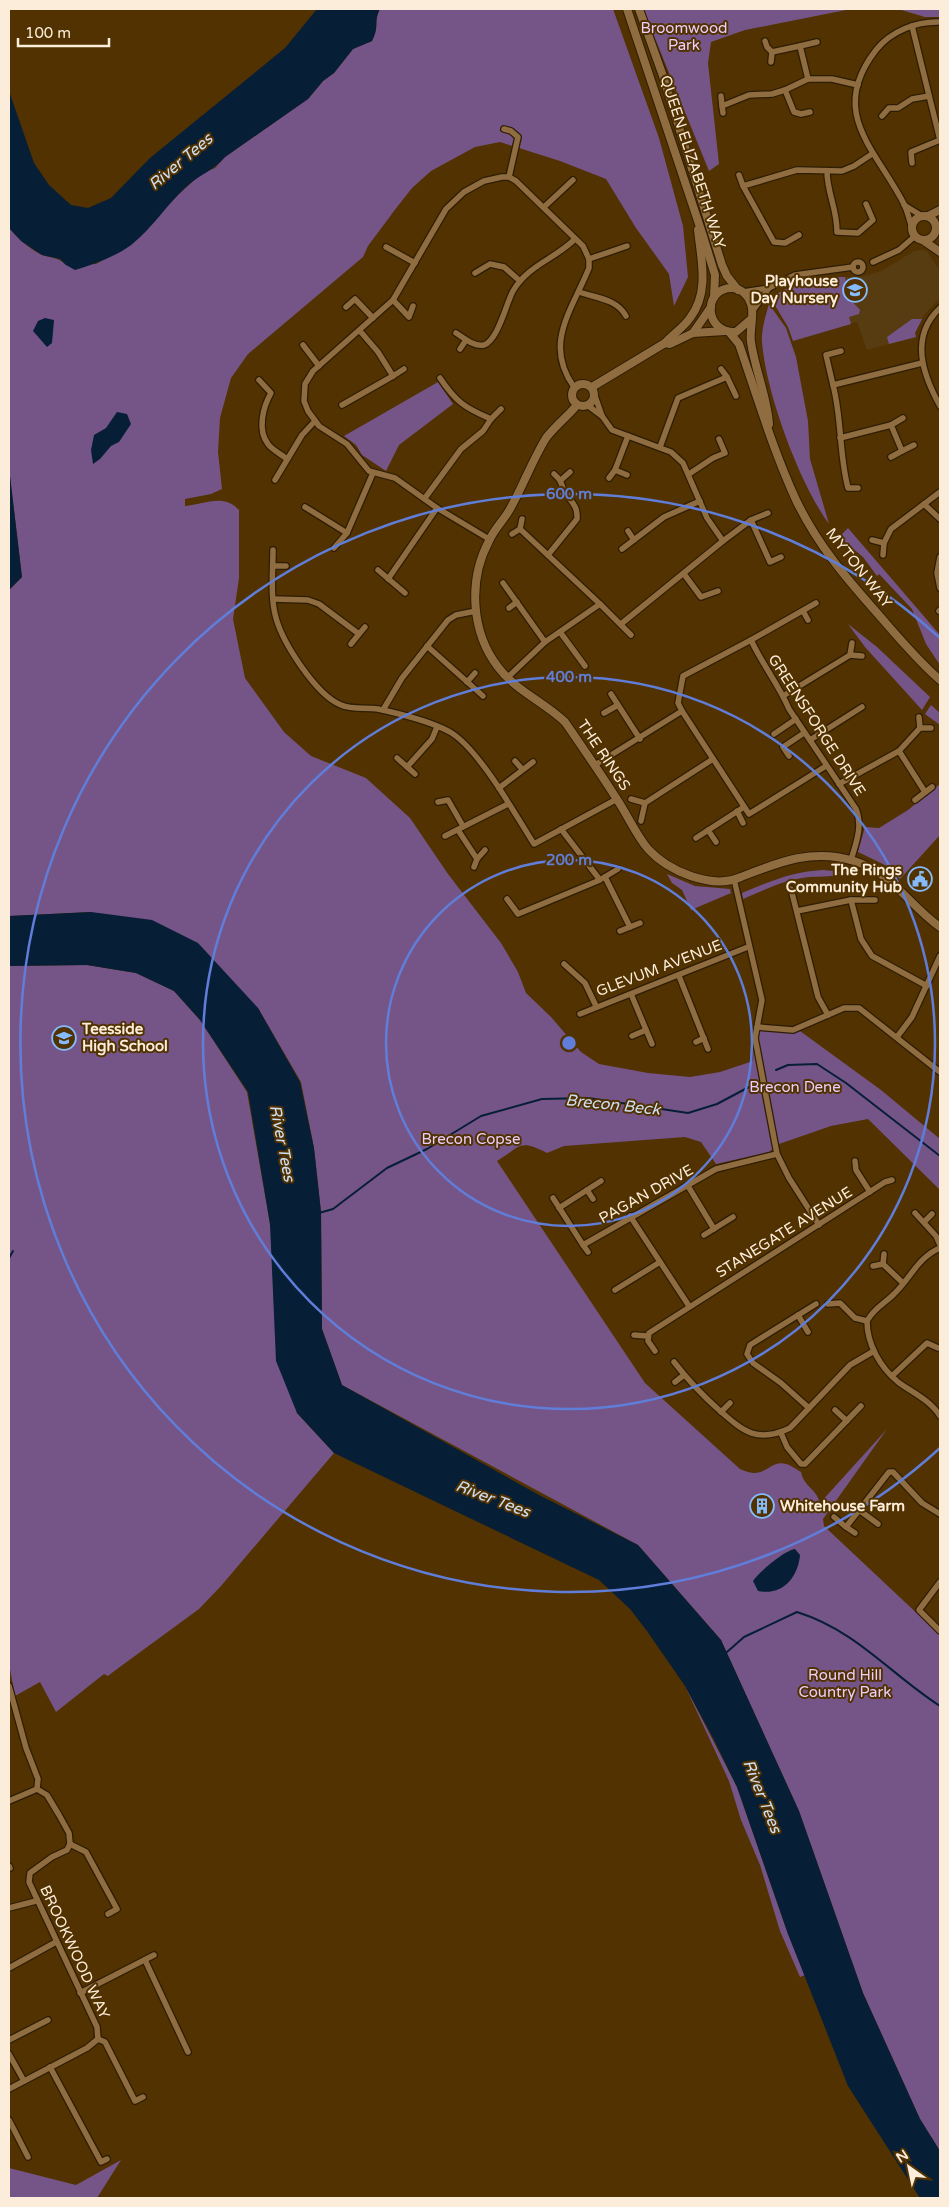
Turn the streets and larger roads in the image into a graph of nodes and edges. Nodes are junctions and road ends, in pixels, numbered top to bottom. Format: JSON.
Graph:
{"nodes":[{"id":1,"x":627,"y":9,"type":"edge"},
{"id":2,"x":639,"y":9,"type":"edge"},
{"id":3,"x":940,"y":22,"type":"edge"},
{"id":4,"x":912,"y":26,"type":"junction"},
{"id":5,"x":765,"y":41,"type":"dead end"},
{"id":6,"x":817,"y":42,"type":"dead end"},
{"id":7,"x":800,"y":46,"type":"junction"},
{"id":8,"x":772,"y":52,"type":"junction"},
{"id":9,"x":771,"y":62,"type":"dead end"},
{"id":10,"x":808,"y":79,"type":"junction"},
{"id":11,"x":858,"y":85,"type":"junction"},
{"id":12,"x":785,"y":90,"type":"junction"},
{"id":13,"x":722,"y":96,"type":"dead end"},
{"id":14,"x":928,"y":96,"type":"junction"},
{"id":15,"x":722,"y":106,"type":"junction"},
{"id":16,"x":810,"y":112,"type":"dead end"},
{"id":17,"x":723,"y":113,"type":"dead end"},
{"id":18,"x":882,"y":116,"type":"dead end"},
{"id":19,"x":504,"y":129,"type":"dead end"},
{"id":20,"x":872,"y":154,"type":"junction"},
{"id":21,"x":912,"y":163,"type":"dead end"},
{"id":22,"x":827,"y":171,"type":"junction"},
{"id":23,"x":739,"y":174,"type":"dead end"},
{"id":24,"x":509,"y":177,"type":"junction"},
{"id":25,"x":573,"y":180,"type":"dead end"},
{"id":26,"x":743,"y":186,"type":"junction"},
{"id":27,"x":866,"y":204,"type":"dead end"},
{"id":28,"x":904,"y":205,"type":"junction"},
{"id":29,"x":544,"y":207,"type":"junction"},
{"id":30,"x":940,"y":210,"type":"edge"},
{"id":31,"x":925,"y":216,"type":"junction"},
{"id":32,"x":697,"y":223,"type":"junction"},
{"id":33,"x":911,"y":225,"type":"junction"},
{"id":34,"x":937,"y":226,"type":"edge"},
{"id":35,"x":799,"y":235,"type":"dead end"},
{"id":36,"x":914,"y":237,"type":"junction"},
{"id":37,"x":575,"y":239,"type":"junction"},
{"id":38,"x":940,"y":240,"type":"edge"},
{"id":39,"x":924,"y":241,"type":"junction"},
{"id":40,"x":627,"y":246,"type":"dead end"},
{"id":41,"x":386,"y":247,"type":"dead end"},
{"id":42,"x":940,"y":252,"type":"edge"},
{"id":43,"x":589,"y":259,"type":"junction"},
{"id":44,"x":873,"y":262,"type":"dead end"},
{"id":45,"x":415,"y":263,"type":"junction"},
{"id":46,"x":853,"y":267,"type":"dead end"},
{"id":47,"x":474,"y":273,"type":"dead end"},
{"id":48,"x":520,"y":281,"type":"junction"},
{"id":49,"x":769,"y":288,"type":"junction"},
{"id":50,"x":741,"y":291,"type":"junction"},
{"id":51,"x":580,"y":292,"type":"junction"},
{"id":52,"x":714,"y":297,"type":"junction"},
{"id":53,"x":393,"y":300,"type":"junction"},
{"id":54,"x":413,"y":306,"type":"dead end"},
{"id":55,"x":346,"y":307,"type":"dead end"},
{"id":56,"x":711,"y":307,"type":"junction"},
{"id":57,"x":940,"y":308,"type":"edge"},
{"id":58,"x":626,"y":316,"type":"dead end"},
{"id":59,"x":751,"y":316,"type":"junction"},
{"id":60,"x":409,"y":317,"type":"junction"},
{"id":61,"x":373,"y":318,"type":"junction"},
{"id":62,"x":407,"y":324,"type":"dead end"},
{"id":63,"x":360,"y":332,"type":"junction"},
{"id":64,"x":727,"y":332,"type":"junction"},
{"id":65,"x":456,"y":333,"type":"dead end"},
{"id":66,"x":693,"y":333,"type":"junction"},
{"id":67,"x":466,"y":340,"type":"junction"},
{"id":68,"x":664,"y":343,"type":"junction"},
{"id":69,"x":303,"y":344,"type":"dead end"},
{"id":70,"x":460,"y":350,"type":"dead end"},
{"id":71,"x":841,"y":351,"type":"dead end"},
{"id":72,"x":922,"y":363,"type":"junction"},
{"id":73,"x":319,"y":366,"type":"junction"},
{"id":74,"x":404,"y":369,"type":"dead end"},
{"id":75,"x":722,"y":369,"type":"dead end"},
{"id":76,"x":393,"y":376,"type":"junction"},
{"id":77,"x":727,"y":377,"type":"junction"},
{"id":78,"x":440,"y":378,"type":"dead end"},
{"id":79,"x":259,"y":380,"type":"dead end"},
{"id":80,"x":453,"y":382,"type":"dead end"},
{"id":81,"x":833,"y":385,"type":"junction"},
{"id":82,"x":446,"y":387,"type":"junction"},
{"id":83,"x":574,"y":387,"type":"junction"},
{"id":84,"x":592,"y":387,"type":"junction"},
{"id":85,"x":595,"y":396,"type":"junction"},
{"id":86,"x":736,"y":396,"type":"dead end"},
{"id":87,"x":939,"y":402,"type":"edge"},
{"id":88,"x":342,"y":405,"type":"dead end"},
{"id":89,"x":577,"y":405,"type":"junction"},
{"id":90,"x":587,"y":406,"type":"junction"},
{"id":91,"x":501,"y":409,"type":"dead end"},
{"id":92,"x":602,"y":416,"type":"junction"},
{"id":93,"x":903,"y":418,"type":"dead end"},
{"id":94,"x":491,"y":419,"type":"junction"},
{"id":95,"x":315,"y":420,"type":"junction"},
{"id":96,"x":891,"y":425,"type":"junction"},
{"id":97,"x":769,"y":429,"type":"junction"},
{"id":98,"x":628,"y":436,"type":"junction"},
{"id":99,"x":840,"y":438,"type":"junction"},
{"id":100,"x":719,"y":439,"type":"dead end"},
{"id":101,"x":914,"y":445,"type":"dead end"},
{"id":102,"x":660,"y":447,"type":"junction"},
{"id":103,"x":902,"y":451,"type":"junction"},
{"id":104,"x":891,"y":457,"type":"dead end"},
{"id":105,"x":287,"y":459,"type":"junction"},
{"id":106,"x":615,"y":470,"type":"junction"},
{"id":107,"x":570,"y":472,"type":"dead end"},
{"id":108,"x":373,"y":473,"type":"junction"},
{"id":109,"x":554,"y":474,"type":"dead end"},
{"id":110,"x":689,"y":474,"type":"junction"},
{"id":111,"x":627,"y":475,"type":"dead end"},
{"id":112,"x":609,"y":478,"type":"dead end"},
{"id":113,"x":275,"y":480,"type":"dead end"},
{"id":114,"x":561,"y":480,"type":"junction"},
{"id":115,"x":858,"y":488,"type":"dead end"},
{"id":116,"x":940,"y":492,"type":"edge"},
{"id":117,"x":425,"y":498,"type":"junction"},
{"id":118,"x":700,"y":501,"type":"junction"},
{"id":119,"x":924,"y":504,"type":"junction"},
{"id":120,"x":305,"y":507,"type":"dead end"},
{"id":121,"x":437,"y":508,"type":"junction"},
{"id":122,"x":768,"y":513,"type":"dead end"},
{"id":123,"x":940,"y":519,"type":"edge"},
{"id":124,"x":522,"y":520,"type":"dead end"},
{"id":125,"x":751,"y":520,"type":"junction"},
{"id":126,"x":520,"y":529,"type":"junction"},
{"id":127,"x":628,"y":531,"type":"dead end"},
{"id":128,"x":346,"y":533,"type":"junction"},
{"id":129,"x":512,"y":534,"type":"dead end"},
{"id":130,"x":489,"y":539,"type":"junction"},
{"id":131,"x":634,"y":540,"type":"junction"},
{"id":132,"x":723,"y":540,"type":"junction"},
{"id":133,"x":872,"y":540,"type":"dead end"},
{"id":134,"x":884,"y":543,"type":"junction"},
{"id":135,"x":334,"y":548,"type":"dead end"},
{"id":136,"x":622,"y":549,"type":"dead end"},
{"id":137,"x":273,"y":550,"type":"dead end"},
{"id":138,"x":548,"y":555,"type":"junction"},
{"id":139,"x":883,"y":555,"type":"dead end"},
{"id":140,"x":781,"y":557,"type":"dead end"},
{"id":141,"x":940,"y":557,"type":"edge"},
{"id":142,"x":273,"y":566,"type":"junction"},
{"id":143,"x":286,"y":566,"type":"dead end"},
{"id":144,"x":378,"y":570,"type":"dead end"},
{"id":145,"x":684,"y":574,"type":"junction"},
{"id":146,"x":388,"y":579,"type":"junction"},
{"id":147,"x":503,"y":583,"type":"dead end"},
{"id":148,"x":940,"y":588,"type":"edge"},
{"id":149,"x":718,"y":591,"type":"dead end"},
{"id":150,"x":405,"y":593,"type":"dead end"},
{"id":151,"x":273,"y":599,"type":"junction"},
{"id":152,"x":516,"y":602,"type":"junction"},
{"id":153,"x":816,"y":603,"type":"dead end"},
{"id":154,"x":600,"y":604,"type":"junction"},
{"id":155,"x":509,"y":608,"type":"dead end"},
{"id":156,"x":476,"y":611,"type":"junction"},
{"id":157,"x":803,"y":611,"type":"junction"},
{"id":158,"x":808,"y":620,"type":"dead end"},
{"id":159,"x":621,"y":624,"type":"junction"},
{"id":160,"x":365,"y":628,"type":"dead end"},
{"id":161,"x":560,"y":632,"type":"junction"},
{"id":162,"x":359,"y":634,"type":"junction"},
{"id":163,"x":631,"y":635,"type":"dead end"},
{"id":164,"x":751,"y":640,"type":"junction"},
{"id":165,"x":545,"y":642,"type":"junction"},
{"id":166,"x":852,"y":643,"type":"dead end"},
{"id":167,"x":351,"y":644,"type":"dead end"},
{"id":168,"x":427,"y":646,"type":"junction"},
{"id":169,"x":850,"y":655,"type":"junction"},
{"id":170,"x":862,"y":656,"type":"dead end"},
{"id":171,"x":585,"y":666,"type":"dead end"},
{"id":172,"x":476,"y":673,"type":"dead end"},
{"id":173,"x":508,"y":678,"type":"junction"},
{"id":174,"x":940,"y":680,"type":"edge"},
{"id":175,"x":467,"y":682,"type":"junction"},
{"id":176,"x":611,"y":694,"type":"dead end"},
{"id":177,"x":483,"y":696,"type":"dead end"},
{"id":178,"x":783,"y":696,"type":"junction"},
{"id":179,"x":618,"y":705,"type":"junction"},
{"id":180,"x":862,"y":707,"type":"dead end"},
{"id":181,"x":383,"y":710,"type":"junction"},
{"id":182,"x":682,"y":711,"type":"junction"},
{"id":183,"x":604,"y":713,"type":"dead end"},
{"id":184,"x":919,"y":717,"type":"dead end"},
{"id":185,"x":796,"y":720,"type":"junction"},
{"id":186,"x":437,"y":727,"type":"junction"},
{"id":187,"x":920,"y":728,"type":"junction"},
{"id":188,"x":931,"y":728,"type":"dead end"},
{"id":189,"x":804,"y":733,"type":"junction"},
{"id":190,"x":774,"y":734,"type":"dead end"},
{"id":191,"x":640,"y":739,"type":"junction"},
{"id":192,"x":810,"y":740,"type":"junction"},
{"id":193,"x":899,"y":750,"type":"junction"},
{"id":194,"x":789,"y":756,"type":"dead end"},
{"id":195,"x":397,"y":758,"type":"dead end"},
{"id":196,"x":713,"y":759,"type":"junction"},
{"id":197,"x":515,"y":761,"type":"dead end"},
{"id":198,"x":533,"y":762,"type":"dead end"},
{"id":199,"x":595,"y":765,"type":"junction"},
{"id":200,"x":826,"y":766,"type":"junction"},
{"id":201,"x":407,"y":767,"type":"junction"},
{"id":202,"x":522,"y":769,"type":"junction"},
{"id":203,"x":415,"y":774,"type":"dead end"},
{"id":204,"x":839,"y":784,"type":"junction"},
{"id":205,"x":932,"y":787,"type":"dead end"},
{"id":206,"x":499,"y":788,"type":"junction"},
{"id":207,"x":925,"y":792,"type":"junction"},
{"id":208,"x":454,"y":794,"type":"dead end"},
{"id":209,"x":617,"y":798,"type":"junction"},
{"id":210,"x":631,"y":799,"type":"dead end"},
{"id":211,"x":448,"y":800,"type":"junction"},
{"id":212,"x":915,"y":800,"type":"dead end"},
{"id":213,"x":438,"y":802,"type":"dead end"},
{"id":214,"x":645,"y":803,"type":"junction"},
{"id":215,"x":508,"y":804,"type":"junction"},
{"id":216,"x":744,"y":807,"type":"junction"},
{"id":217,"x":737,"y":812,"type":"junction"},
{"id":218,"x":641,"y":821,"type":"dead end"},
{"id":219,"x":743,"y":823,"type":"dead end"},
{"id":220,"x":460,"y":828,"type":"junction"},
{"id":221,"x":562,"y":829,"type":"junction"},
{"id":222,"x":708,"y":830,"type":"junction"},
{"id":223,"x":446,"y":836,"type":"dead end"},
{"id":224,"x":696,"y":838,"type":"dead end"},
{"id":225,"x":716,"y":842,"type":"dead end"},
{"id":226,"x":485,"y":850,"type":"dead end"},
{"id":227,"x":477,"y":859,"type":"junction"},
{"id":228,"x":851,"y":860,"type":"junction"},
{"id":229,"x":474,"y":867,"type":"dead end"},
{"id":230,"x":618,"y":869,"type":"dead end"},
{"id":231,"x":602,"y":879,"type":"junction"},
{"id":232,"x":734,"y":879,"type":"junction"},
{"id":233,"x":791,"y":889,"type":"dead end"},
{"id":234,"x":507,"y":899,"type":"dead end"},
{"id":235,"x":851,"y":900,"type":"junction"},
{"id":236,"x":875,"y":900,"type":"dead end"},
{"id":237,"x":797,"y":911,"type":"junction"},
{"id":238,"x":640,"y":923,"type":"dead end"},
{"id":239,"x":630,"y":927,"type":"junction"},
{"id":240,"x":940,"y":927,"type":"edge"},
{"id":241,"x":620,"y":931,"type":"dead end"},
{"id":242,"x":748,"y":947,"type":"junction"},
{"id":243,"x":940,"y":956,"type":"edge"},
{"id":244,"x":564,"y":964,"type":"dead end"},
{"id":245,"x":679,"y":976,"type":"junction"},
{"id":246,"x":927,"y":986,"type":"junction"},
{"id":247,"x":631,"y":994,"type":"junction"},
{"id":248,"x":596,"y":1006,"type":"junction"},
{"id":249,"x":580,"y":1014,"type":"dead end"},
{"id":250,"x":828,"y":1015,"type":"junction"},
{"id":251,"x":757,"y":1027,"type":"junction"},
{"id":252,"x":646,"y":1030,"type":"junction"},
{"id":253,"x":632,"y":1036,"type":"dead end"},
{"id":254,"x":897,"y":1037,"type":"junction"},
{"id":255,"x":704,"y":1038,"type":"junction"},
{"id":256,"x":696,"y":1042,"type":"dead end"},
{"id":257,"x":652,"y":1044,"type":"dead end"},
{"id":258,"x":708,"y":1049,"type":"dead end"},
{"id":259,"x":940,"y":1072,"type":"edge"},
{"id":260,"x":777,"y":1154,"type":"junction"},
{"id":261,"x":855,"y":1161,"type":"dead end"},
{"id":262,"x":892,"y":1180,"type":"dead end"},
{"id":263,"x":601,"y":1181,"type":"dead end"},
{"id":264,"x":688,"y":1186,"type":"junction"},
{"id":265,"x":587,"y":1190,"type":"junction"},
{"id":266,"x":870,"y":1192,"type":"junction"},
{"id":267,"x":553,"y":1198,"type":"dead end"},
{"id":268,"x":592,"y":1199,"type":"dead end"},
{"id":269,"x":559,"y":1208,"type":"junction"},
{"id":270,"x":915,"y":1213,"type":"dead end"},
{"id":271,"x":932,"y":1214,"type":"dead end"},
{"id":272,"x":630,"y":1216,"type":"junction"},
{"id":273,"x":733,"y":1218,"type":"dead end"},
{"id":274,"x":924,"y":1222,"type":"junction"},
{"id":275,"x":819,"y":1225,"type":"junction"},
{"id":276,"x":714,"y":1229,"type":"junction"},
{"id":277,"x":704,"y":1235,"type":"dead end"},
{"id":278,"x":583,"y":1245,"type":"junction"},
{"id":279,"x":940,"y":1247,"type":"edge"},
{"id":280,"x":588,"y":1252,"type":"dead end"},
{"id":281,"x":884,"y":1254,"type":"dead end"},
{"id":282,"x":660,"y":1262,"type":"junction"},
{"id":283,"x":883,"y":1264,"type":"junction"},
{"id":284,"x":873,"y":1266,"type":"dead end"},
{"id":285,"x":903,"y":1284,"type":"junction"},
{"id":286,"x":615,"y":1290,"type":"dead end"},
{"id":287,"x":842,"y":1295,"type":"dead end"},
{"id":288,"x":840,"y":1303,"type":"junction"},
{"id":289,"x":816,"y":1304,"type":"dead end"},
{"id":290,"x":828,"y":1304,"type":"dead end"},
{"id":291,"x":689,"y":1306,"type":"junction"},
{"id":292,"x":798,"y":1316,"type":"junction"},
{"id":293,"x":867,"y":1321,"type":"junction"},
{"id":294,"x":808,"y":1332,"type":"dead end"},
{"id":295,"x":634,"y":1335,"type":"dead end"},
{"id":296,"x":647,"y":1336,"type":"junction"},
{"id":297,"x":938,"y":1348,"type":"dead end"},
{"id":298,"x":655,"y":1351,"type":"dead end"},
{"id":299,"x":874,"y":1351,"type":"junction"},
{"id":300,"x":674,"y":1362,"type":"dead end"},
{"id":301,"x":684,"y":1375,"type":"junction"},
{"id":302,"x":892,"y":1376,"type":"junction"},
{"id":303,"x":675,"y":1382,"type":"dead end"},
{"id":304,"x":730,"y":1403,"type":"dead end"},
{"id":305,"x":861,"y":1406,"type":"dead end"},
{"id":306,"x":809,"y":1408,"type":"junction"},
{"id":307,"x":835,"y":1410,"type":"dead end"},
{"id":308,"x":722,"y":1412,"type":"junction"},
{"id":309,"x":939,"y":1413,"type":"edge"},
{"id":310,"x":847,"y":1420,"type":"junction"},
{"id":311,"x":781,"y":1433,"type":"junction"},
{"id":312,"x":859,"y":1510,"type":"junction"},
{"id":313,"x":940,"y":1514,"type":"edge"},
{"id":314,"x":834,"y":1517,"type":"dead end"},
{"id":315,"x":878,"y":1524,"type":"dead end"},
{"id":316,"x":846,"y":1527,"type":"junction"},
{"id":317,"x":855,"y":1533,"type":"dead end"},
{"id":318,"x":940,"y":1582,"type":"edge"},
{"id":319,"x":940,"y":1631,"type":"edge"},
{"id":320,"x":9,"y":1686,"type":"edge"},
{"id":321,"x":37,"y":1789,"type":"junction"},
{"id":322,"x":9,"y":1801,"type":"edge"},
{"id":323,"x":70,"y":1844,"type":"junction"},
{"id":324,"x":36,"y":1901,"type":"junction"},
{"id":325,"x":9,"y":1908,"type":"edge"},
{"id":326,"x":108,"y":1914,"type":"dead end"},
{"id":327,"x":56,"y":1942,"type":"junction"},
{"id":328,"x":154,"y":1955,"type":"dead end"},
{"id":329,"x":145,"y":1960,"type":"junction"},
{"id":330,"x":9,"y":1968,"type":"edge"},
{"id":331,"x":80,"y":1992,"type":"junction"},
{"id":332,"x":48,"y":2020,"type":"dead end"},
{"id":333,"x":9,"y":2040,"type":"edge"},
{"id":334,"x":98,"y":2040,"type":"junction"},
{"id":335,"x":179,"y":2049,"type":"dead end"},
{"id":336,"x":9,"y":2054,"type":"edge"},
{"id":337,"x":50,"y":2067,"type":"junction"},
{"id":338,"x":24,"y":2081,"type":"junction"},
{"id":339,"x":9,"y":2088,"type":"edge"},
{"id":340,"x":143,"y":2097,"type":"dead end"},
{"id":341,"x":9,"y":2120,"type":"edge"},
{"id":342,"x":28,"y":2157,"type":"dead end"},
{"id":343,"x":107,"y":2159,"type":"dead end"}],
"edges":[{"from":1,"to":32,"type":"street","name":"QUEEN ELIZABETH WAY"},
{"from":2,"to":50,"type":"street","name":"QUEEN ELIZABETH WAY"},
{"from":3,"to":4,"type":"street"},
{"from":4,"to":11,"type":"street"},
{"from":4,"to":14,"type":"street"},
{"from":5,"to":8,"type":"street"},
{"from":6,"to":7,"type":"street"},
{"from":7,"to":8,"type":"street"},
{"from":7,"to":10,"type":"street"},
{"from":8,"to":9,"type":"street"},
{"from":10,"to":11,"type":"street"},
{"from":10,"to":12,"type":"street"},
{"from":11,"to":20,"type":"street"},
{"from":12,"to":15,"type":"street"},
{"from":12,"to":16,"type":"street"},
{"from":13,"to":15,"type":"street"},
{"from":14,"to":18,"type":"street"},
{"from":14,"to":21,"type":"street"},
{"from":15,"to":17,"type":"street"},
{"from":19,"to":24,"type":"street"},
{"from":20,"to":22,"type":"street"},
{"from":20,"to":28,"type":"street"},
{"from":22,"to":26,"type":"street"},
{"from":22,"to":27,"type":"street"},
{"from":23,"to":26,"type":"street"},
{"from":24,"to":29,"type":"street"},
{"from":24,"to":45,"type":"street"},
{"from":25,"to":29,"type":"street"},
{"from":26,"to":35,"type":"street"},
{"from":28,"to":31,"type":"street"},
{"from":28,"to":33,"type":"street"},
{"from":29,"to":37,"type":"street"},
{"from":30,"to":31,"type":"street"},
{"from":31,"to":33,"type":"street"},
{"from":31,"to":34,"type":"street"},
{"from":32,"to":52,"type":"street","name":"QUEEN ELIZABETH WAY"},
{"from":32,"to":68,"type":"street"},
{"from":33,"to":36,"type":"street"},
{"from":34,"to":38,"type":"street"},
{"from":34,"to":39,"type":"street"},
{"from":36,"to":39,"type":"street"},
{"from":36,"to":44,"type":"street"},
{"from":37,"to":43,"type":"street"},
{"from":37,"to":48,"type":"street"},
{"from":39,"to":42,"type":"street"},
{"from":40,"to":43,"type":"street"},
{"from":41,"to":45,"type":"street"},
{"from":43,"to":51,"type":"street"},
{"from":45,"to":53,"type":"street"},
{"from":46,"to":49,"type":"street"},
{"from":47,"to":48,"type":"street"},
{"from":48,"to":67,"type":"street"},
{"from":49,"to":50,"type":"street"},
{"from":49,"to":59,"type":"street"},
{"from":50,"to":52,"type":"street"},
{"from":50,"to":59,"type":"street"},
{"from":51,"to":58,"type":"street"},
{"from":51,"to":83,"type":"street"},
{"from":52,"to":56,"type":"street"},
{"from":53,"to":60,"type":"street"},
{"from":53,"to":61,"type":"street"},
{"from":54,"to":60,"type":"street"},
{"from":55,"to":61,"type":"street"},
{"from":56,"to":64,"type":"street"},
{"from":56,"to":66,"type":"street"},
{"from":57,"to":72,"type":"street"},
{"from":59,"to":64,"type":"street"},
{"from":59,"to":97,"type":"street","name":"MYTON WAY"},
{"from":60,"to":62,"type":"street"},
{"from":61,"to":63,"type":"street"},
{"from":63,"to":73,"type":"street"},
{"from":63,"to":76,"type":"street"},
{"from":64,"to":66,"type":"street"},
{"from":64,"to":97,"type":"street","name":"MYTON WAY"},
{"from":65,"to":67,"type":"street"},
{"from":66,"to":68,"type":"street"},
{"from":67,"to":70,"type":"street"},
{"from":68,"to":84,"type":"street"},
{"from":69,"to":73,"type":"street"},
{"from":71,"to":81,"type":"street"},
{"from":72,"to":81,"type":"street"},
{"from":72,"to":87,"type":"street"},
{"from":73,"to":95,"type":"street"},
{"from":74,"to":76,"type":"street"},
{"from":75,"to":77,"type":"street"},
{"from":76,"to":88,"type":"street"},
{"from":77,"to":86,"type":"street"},
{"from":77,"to":102,"type":"street"},
{"from":78,"to":82,"type":"street"},
{"from":79,"to":105,"type":"street"},
{"from":80,"to":82,"type":"street"},
{"from":81,"to":99,"type":"street"},
{"from":82,"to":94,"type":"street"},
{"from":83,"to":84,"type":"street"},
{"from":83,"to":89,"type":"street"},
{"from":84,"to":85,"type":"street"},
{"from":85,"to":90,"type":"street"},
{"from":85,"to":92,"type":"street"},
{"from":89,"to":90,"type":"street"},
{"from":89,"to":130,"type":"street","name":"THE RINGS"},
{"from":90,"to":92,"type":"street"},
{"from":91,"to":94,"type":"street"},
{"from":92,"to":98,"type":"street"},
{"from":93,"to":96,"type":"street"},
{"from":94,"to":117,"type":"street"},
{"from":95,"to":105,"type":"street"},
{"from":95,"to":108,"type":"street"},
{"from":96,"to":99,"type":"street"},
{"from":96,"to":103,"type":"street"},
{"from":97,"to":174,"type":"street","name":"MYTON WAY"},
{"from":98,"to":102,"type":"street"},
{"from":98,"to":106,"type":"street"},
{"from":99,"to":115,"type":"street"},
{"from":100,"to":110,"type":"street"},
{"from":101,"to":103,"type":"street"},
{"from":102,"to":110,"type":"street"},
{"from":103,"to":104,"type":"street"},
{"from":105,"to":113,"type":"street"},
{"from":106,"to":111,"type":"street"},
{"from":106,"to":112,"type":"street"},
{"from":107,"to":114,"type":"street"},
{"from":108,"to":117,"type":"street"},
{"from":108,"to":128,"type":"street"},
{"from":109,"to":114,"type":"street"},
{"from":110,"to":118,"type":"street"},
{"from":114,"to":138,"type":"street"},
{"from":116,"to":119,"type":"street"},
{"from":117,"to":121,"type":"street"},
{"from":118,"to":131,"type":"street"},
{"from":118,"to":132,"type":"street"},
{"from":119,"to":123,"type":"street"},
{"from":119,"to":134,"type":"street"},
{"from":120,"to":128,"type":"street"},
{"from":121,"to":130,"type":"street"},
{"from":121,"to":146,"type":"street"},
{"from":122,"to":125,"type":"street"},
{"from":124,"to":126,"type":"street"},
{"from":125,"to":132,"type":"street"},
{"from":125,"to":140,"type":"street"},
{"from":126,"to":129,"type":"street"},
{"from":126,"to":138,"type":"street"},
{"from":127,"to":131,"type":"street"},
{"from":128,"to":135,"type":"street"},
{"from":130,"to":156,"type":"street","name":"THE RINGS"},
{"from":131,"to":136,"type":"street"},
{"from":132,"to":145,"type":"street"},
{"from":133,"to":134,"type":"street"},
{"from":134,"to":139,"type":"street"},
{"from":137,"to":142,"type":"street"},
{"from":138,"to":154,"type":"street"},
{"from":141,"to":148,"type":"street"},
{"from":142,"to":143,"type":"street"},
{"from":142,"to":151,"type":"street"},
{"from":144,"to":146,"type":"street"},
{"from":145,"to":149,"type":"street"},
{"from":145,"to":159,"type":"street"},
{"from":146,"to":150,"type":"street"},
{"from":147,"to":152,"type":"street"},
{"from":151,"to":162,"type":"street"},
{"from":151,"to":181,"type":"street"},
{"from":152,"to":155,"type":"street"},
{"from":152,"to":165,"type":"street"},
{"from":153,"to":157,"type":"street"},
{"from":154,"to":159,"type":"street"},
{"from":154,"to":161,"type":"street"},
{"from":156,"to":168,"type":"street"},
{"from":156,"to":173,"type":"street","name":"THE RINGS"},
{"from":157,"to":158,"type":"street"},
{"from":157,"to":164,"type":"street"},
{"from":159,"to":163,"type":"street"},
{"from":160,"to":162,"type":"street"},
{"from":161,"to":165,"type":"street"},
{"from":161,"to":171,"type":"street"},
{"from":162,"to":167,"type":"street"},
{"from":164,"to":178,"type":"street","name":"GREENSFORGE DRIVE"},
{"from":164,"to":182,"type":"street"},
{"from":165,"to":173,"type":"street"},
{"from":166,"to":169,"type":"street"},
{"from":168,"to":175,"type":"street"},
{"from":168,"to":181,"type":"street"},
{"from":169,"to":170,"type":"street"},
{"from":169,"to":178,"type":"street"},
{"from":172,"to":175,"type":"street"},
{"from":173,"to":199,"type":"street","name":"THE RINGS"},
{"from":175,"to":177,"type":"street"},
{"from":176,"to":179,"type":"street"},
{"from":178,"to":185,"type":"street","name":"GREENSFORGE DRIVE"},
{"from":179,"to":183,"type":"street"},
{"from":179,"to":191,"type":"street"},
{"from":180,"to":192,"type":"street"},
{"from":181,"to":186,"type":"street"},
{"from":182,"to":191,"type":"street"},
{"from":182,"to":196,"type":"street"},
{"from":184,"to":187,"type":"street"},
{"from":185,"to":189,"type":"street","name":"GREENSFORGE DRIVE"},
{"from":185,"to":190,"type":"street"},
{"from":186,"to":201,"type":"street"},
{"from":186,"to":206,"type":"street"},
{"from":187,"to":188,"type":"street"},
{"from":187,"to":193,"type":"street"},
{"from":189,"to":192,"type":"street","name":"GREENSFORGE DRIVE"},
{"from":189,"to":194,"type":"street"},
{"from":191,"to":199,"type":"street"},
{"from":192,"to":200,"type":"street","name":"GREENSFORGE DRIVE"},
{"from":193,"to":204,"type":"street"},
{"from":193,"to":207,"type":"street"},
{"from":195,"to":201,"type":"street"},
{"from":196,"to":214,"type":"street"},
{"from":196,"to":216,"type":"street"},
{"from":197,"to":202,"type":"street"},
{"from":198,"to":202,"type":"street"},
{"from":199,"to":209,"type":"street","name":"THE RINGS"},
{"from":200,"to":204,"type":"street","name":"GREENSFORGE DRIVE"},
{"from":200,"to":216,"type":"street"},
{"from":201,"to":203,"type":"street"},
{"from":202,"to":206,"type":"street"},
{"from":204,"to":228,"type":"street","name":"GREENSFORGE DRIVE"},
{"from":205,"to":207,"type":"street"},
{"from":206,"to":215,"type":"street"},
{"from":207,"to":212,"type":"street"},
{"from":208,"to":211,"type":"street"},
{"from":209,"to":221,"type":"street"},
{"from":209,"to":232,"type":"street","name":"THE RINGS"},
{"from":210,"to":214,"type":"street"},
{"from":211,"to":213,"type":"street"},
{"from":211,"to":220,"type":"street"},
{"from":214,"to":218,"type":"street"},
{"from":215,"to":220,"type":"street"},
{"from":215,"to":221,"type":"street"},
{"from":216,"to":217,"type":"street"},
{"from":217,"to":219,"type":"street"},
{"from":217,"to":222,"type":"street"},
{"from":220,"to":223,"type":"street"},
{"from":220,"to":227,"type":"street"},
{"from":221,"to":231,"type":"street"},
{"from":222,"to":224,"type":"street"},
{"from":222,"to":225,"type":"street"},
{"from":226,"to":227,"type":"street"},
{"from":227,"to":229,"type":"street"},
{"from":228,"to":232,"type":"street","name":"THE RINGS"},
{"from":228,"to":240,"type":"street","name":"THE RINGS"},
{"from":230,"to":231,"type":"street"},
{"from":231,"to":234,"type":"street"},
{"from":231,"to":239,"type":"street"},
{"from":232,"to":242,"type":"street"},
{"from":233,"to":237,"type":"street"},
{"from":235,"to":236,"type":"street"},
{"from":235,"to":237,"type":"street"},
{"from":235,"to":246,"type":"street"},
{"from":237,"to":250,"type":"street"},
{"from":238,"to":239,"type":"street"},
{"from":239,"to":241,"type":"street"},
{"from":242,"to":245,"type":"street","name":"GLEVUM AVENUE"},
{"from":242,"to":251,"type":"street"},
{"from":243,"to":246,"type":"street"},
{"from":244,"to":248,"type":"street"},
{"from":245,"to":247,"type":"street","name":"GLEVUM AVENUE"},
{"from":245,"to":255,"type":"street"},
{"from":246,"to":254,"type":"street"},
{"from":247,"to":248,"type":"street","name":"GLEVUM AVENUE"},
{"from":247,"to":252,"type":"street"},
{"from":248,"to":249,"type":"street","name":"GLEVUM AVENUE"},
{"from":250,"to":251,"type":"street"},
{"from":250,"to":254,"type":"street"},
{"from":251,"to":260,"type":"street"},
{"from":252,"to":253,"type":"street"},
{"from":252,"to":257,"type":"street"},
{"from":254,"to":259,"type":"street"},
{"from":255,"to":256,"type":"street"},
{"from":255,"to":258,"type":"street"},
{"from":260,"to":264,"type":"street","name":"PAGAN DRIVE"},
{"from":260,"to":275,"type":"street"},
{"from":261,"to":266,"type":"street"},
{"from":262,"to":266,"type":"street","name":"STANEGATE AVENUE"},
{"from":263,"to":265,"type":"street"},
{"from":264,"to":272,"type":"street","name":"PAGAN DRIVE"},
{"from":264,"to":276,"type":"street"},
{"from":265,"to":268,"type":"street"},
{"from":265,"to":269,"type":"street"},
{"from":266,"to":275,"type":"street","name":"STANEGATE AVENUE"},
{"from":267,"to":269,"type":"street"},
{"from":269,"to":278,"type":"street"},
{"from":270,"to":274,"type":"street"},
{"from":271,"to":274,"type":"street"},
{"from":272,"to":278,"type":"street","name":"PAGAN DRIVE"},
{"from":272,"to":282,"type":"street"},
{"from":273,"to":276,"type":"street"},
{"from":274,"to":279,"type":"street"},
{"from":275,"to":291,"type":"street","name":"STANEGATE AVENUE"},
{"from":276,"to":277,"type":"street"},
{"from":278,"to":280,"type":"street"},
{"from":279,"to":285,"type":"street"},
{"from":281,"to":283,"type":"street"},
{"from":282,"to":286,"type":"street"},
{"from":282,"to":291,"type":"street"},
{"from":283,"to":284,"type":"street"},
{"from":283,"to":285,"type":"street"},
{"from":285,"to":293,"type":"street"},
{"from":287,"to":288,"type":"street"},
{"from":288,"to":290,"type":"street"},
{"from":288,"to":293,"type":"street"},
{"from":289,"to":292,"type":"street"},
{"from":291,"to":296,"type":"street","name":"STANEGATE AVENUE"},
{"from":292,"to":294,"type":"street"},
{"from":292,"to":306,"type":"street"},
{"from":293,"to":299,"type":"street"},
{"from":295,"to":296,"type":"street"},
{"from":296,"to":298,"type":"street"},
{"from":297,"to":302,"type":"street"},
{"from":299,"to":302,"type":"street"},
{"from":299,"to":306,"type":"street"},
{"from":300,"to":301,"type":"street"},
{"from":301,"to":303,"type":"street"},
{"from":301,"to":308,"type":"street"},
{"from":302,"to":309,"type":"street"},
{"from":304,"to":308,"type":"street"},
{"from":305,"to":310,"type":"street"},
{"from":306,"to":311,"type":"street"},
{"from":307,"to":310,"type":"street"},
{"from":308,"to":311,"type":"street"},
{"from":310,"to":311,"type":"street"},
{"from":312,"to":313,"type":"street"},
{"from":312,"to":315,"type":"street"},
{"from":312,"to":316,"type":"street"},
{"from":314,"to":316,"type":"street"},
{"from":316,"to":317,"type":"street"},
{"from":318,"to":319,"type":"street"},
{"from":320,"to":321,"type":"street"},
{"from":321,"to":322,"type":"street"},
{"from":321,"to":323,"type":"street"},
{"from":323,"to":324,"type":"street","name":"BROOKWOOD WAY"},
{"from":323,"to":326,"type":"street"},
{"from":324,"to":325,"type":"street"},
{"from":324,"to":327,"type":"street","name":"BROOKWOOD WAY"},
{"from":327,"to":330,"type":"street"},
{"from":327,"to":331,"type":"street","name":"BROOKWOOD WAY"},
{"from":328,"to":329,"type":"street"},
{"from":329,"to":331,"type":"street"},
{"from":329,"to":335,"type":"street"},
{"from":331,"to":334,"type":"street","name":"BROOKWOOD WAY"},
{"from":332,"to":333,"type":"street"},
{"from":334,"to":337,"type":"street"},
{"from":334,"to":340,"type":"street"},
{"from":336,"to":338,"type":"street"},
{"from":337,"to":338,"type":"street"},
{"from":337,"to":343,"type":"street"},
{"from":338,"to":339,"type":"street"},
{"from":341,"to":342,"type":"street"}]}
